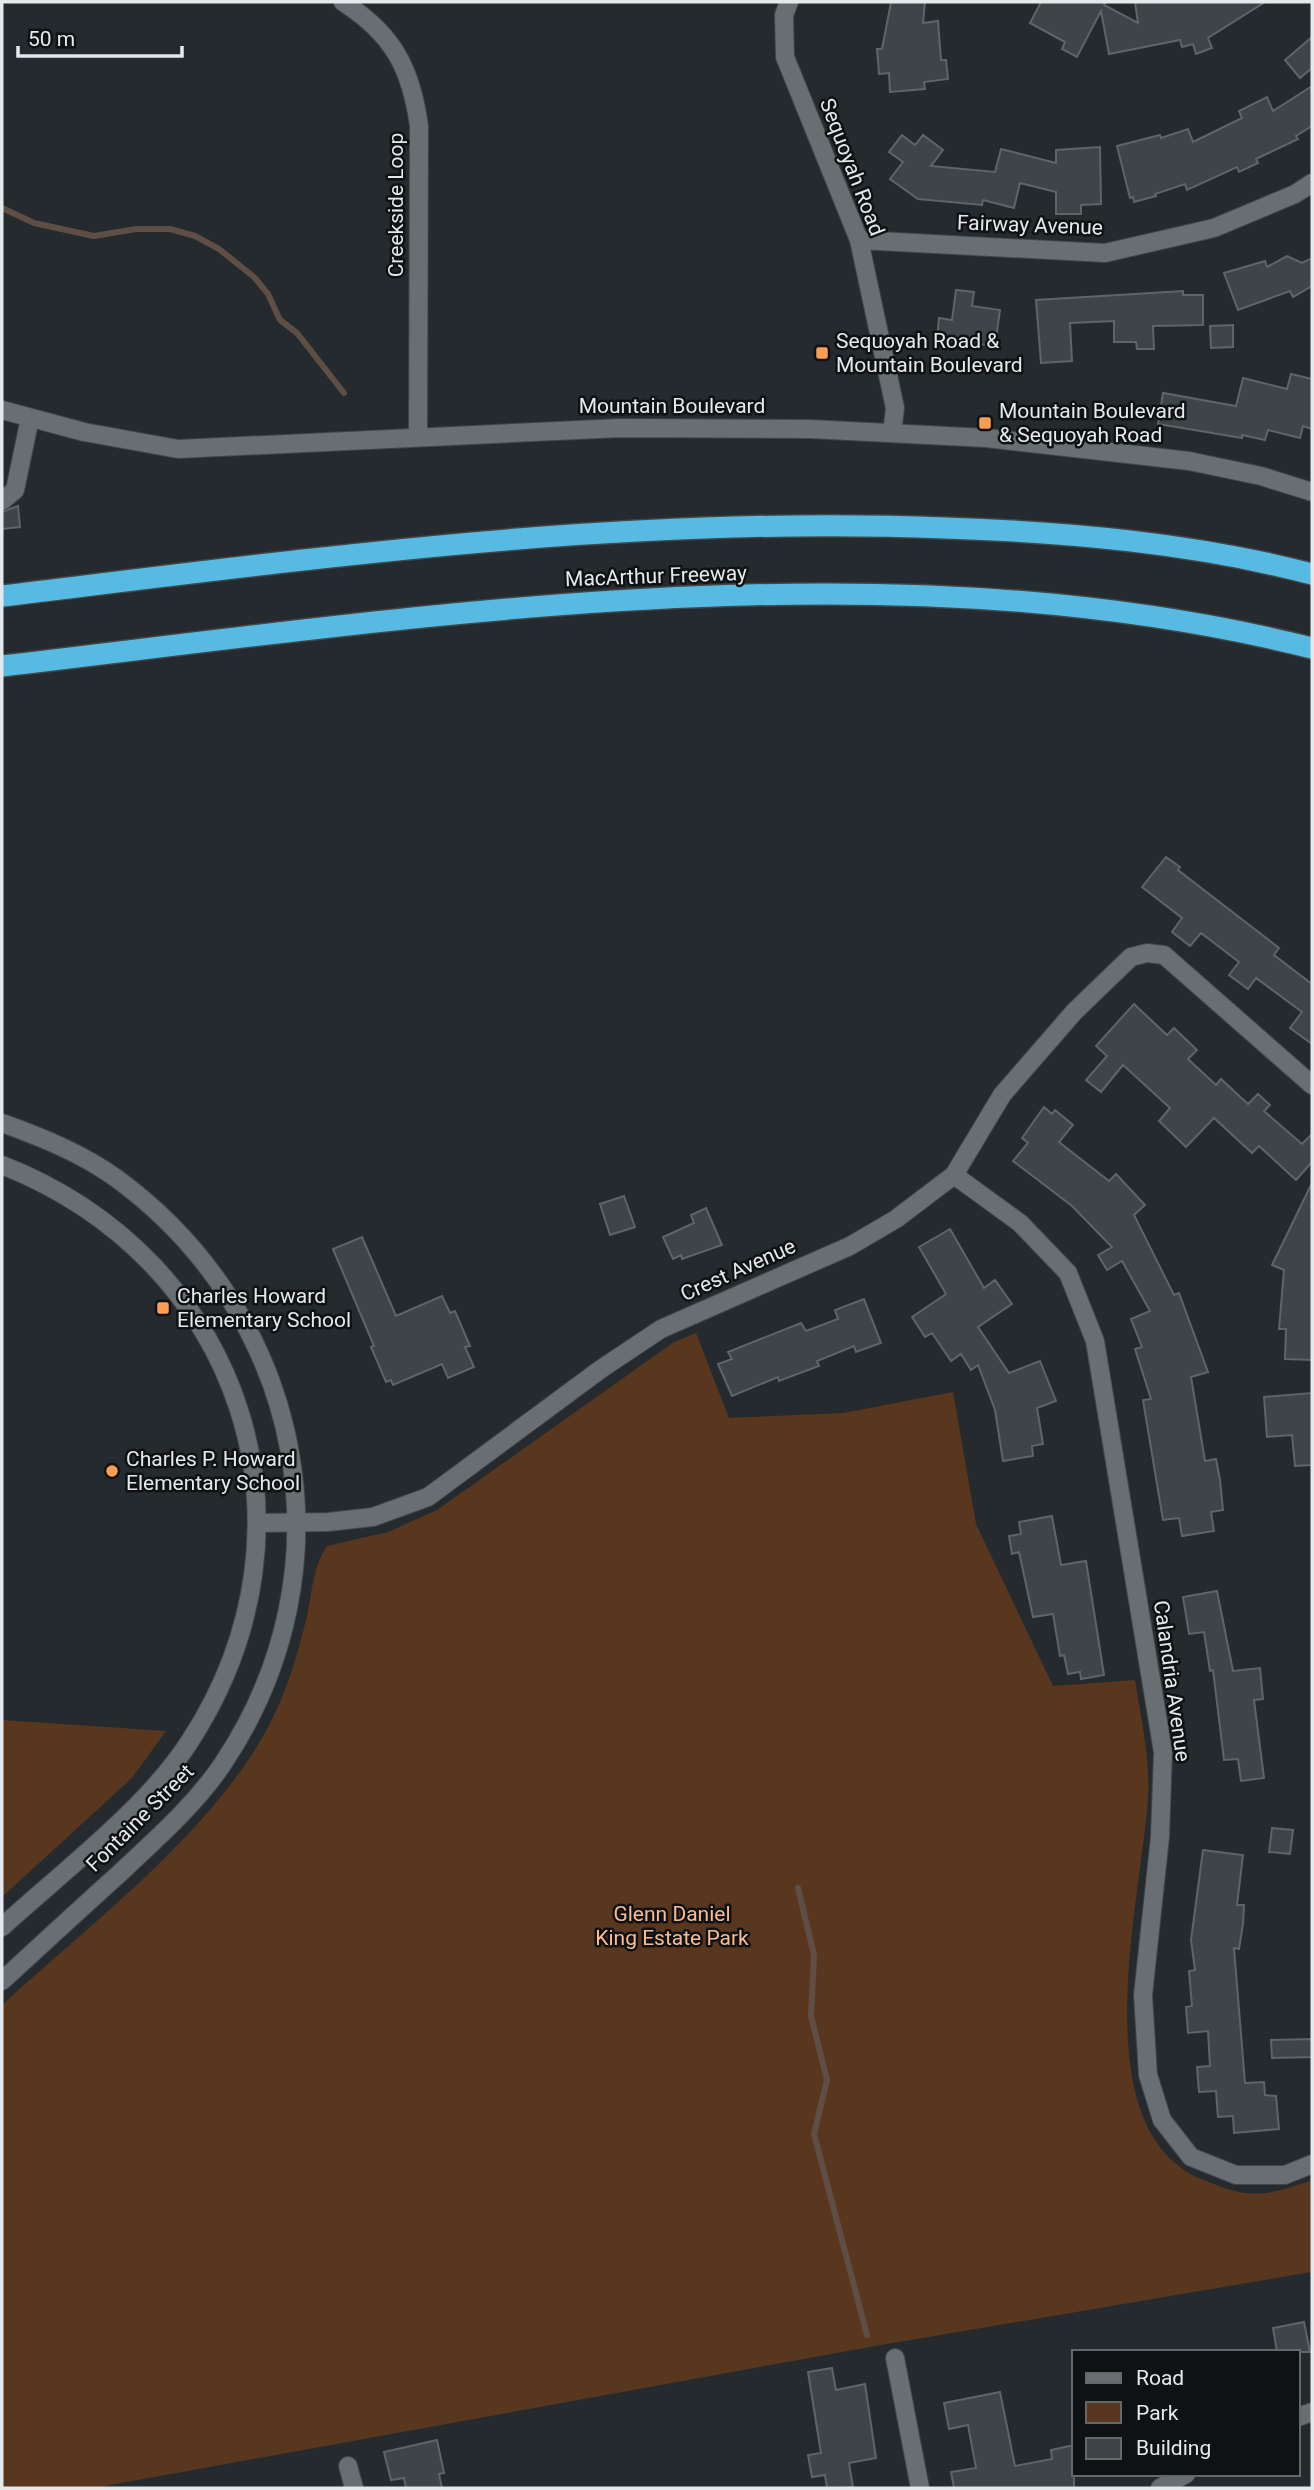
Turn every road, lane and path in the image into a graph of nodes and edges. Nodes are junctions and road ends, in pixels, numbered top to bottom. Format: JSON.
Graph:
{"nodes":[{"id":1,"x":343,"y":2,"type":"edge"},
{"id":2,"x":789,"y":2,"type":"edge"},
{"id":3,"x":1312,"y":183,"type":"edge"},
{"id":4,"x":859,"y":240,"type":"junction"},
{"id":5,"x":2,"y":410,"type":"edge"},
{"id":6,"x":30,"y":418,"type":"junction"},
{"id":7,"x":892,"y":433,"type":"junction"},
{"id":8,"x":418,"y":436,"type":"junction"},
{"id":9,"x":1312,"y":492,"type":"edge"},
{"id":10,"x":2,"y":501,"type":"edge"},
{"id":11,"x":1312,"y":574,"type":"edge"},
{"id":12,"x":2,"y":596,"type":"edge"},
{"id":13,"x":1312,"y":648,"type":"edge"},
{"id":14,"x":2,"y":666,"type":"edge"},
{"id":15,"x":1312,"y":1085,"type":"edge"},
{"id":16,"x":2,"y":1123,"type":"edge"},
{"id":17,"x":2,"y":1165,"type":"edge"},
{"id":18,"x":954,"y":1175,"type":"junction"},
{"id":19,"x":298,"y":1522,"type":"junction"},
{"id":20,"x":258,"y":1523,"type":"junction"},
{"id":21,"x":2,"y":1927,"type":"edge"},
{"id":22,"x":2,"y":1981,"type":"edge"},
{"id":23,"x":1312,"y":2164,"type":"edge"},
{"id":24,"x":895,"y":2358,"type":"dead end"},
{"id":25,"x":348,"y":2466,"type":"dead end"},
{"id":26,"x":1182,"y":2476,"type":"edge"},
{"id":27,"x":354,"y":2488,"type":"edge"},
{"id":28,"x":920,"y":2488,"type":"edge"},
{"id":29,"x":1160,"y":2488,"type":"edge"}],
"edges":[{"from":1,"to":8,"type":"street","name":"Creekside Loop"},
{"from":2,"to":4,"type":"street","name":"Sequoyah Road"},
{"from":3,"to":4,"type":"street","name":"Fairway Avenue"},
{"from":4,"to":7,"type":"street","name":"Sequoyah Road"},
{"from":5,"to":6,"type":"street","name":"Mountain Boulevard"},
{"from":6,"to":8,"type":"street","name":"Mountain Boulevard"},
{"from":6,"to":10,"type":"street"},
{"from":7,"to":8,"type":"street","name":"Mountain Boulevard"},
{"from":7,"to":9,"type":"street","name":"Mountain Boulevard"},
{"from":11,"to":12,"type":"highway"},
{"from":13,"to":14,"type":"highway","name":"MacArthur Freeway"},
{"from":15,"to":18,"type":"street","name":"Crest Avenue"},
{"from":16,"to":19,"type":"street","name":"Fontaine Street"},
{"from":17,"to":20,"type":"street","name":"Fontaine Street"},
{"from":18,"to":19,"type":"street","name":"Crest Avenue"},
{"from":18,"to":23,"type":"street","name":"Calandria Avenue"},
{"from":19,"to":20,"type":"street","name":"Crest Avenue"},
{"from":19,"to":22,"type":"street","name":"Fontaine Street"},
{"from":20,"to":21,"type":"street","name":"Fontaine Street"},
{"from":24,"to":28,"type":"street"},
{"from":25,"to":27,"type":"street"},
{"from":26,"to":29,"type":"street"}]}
